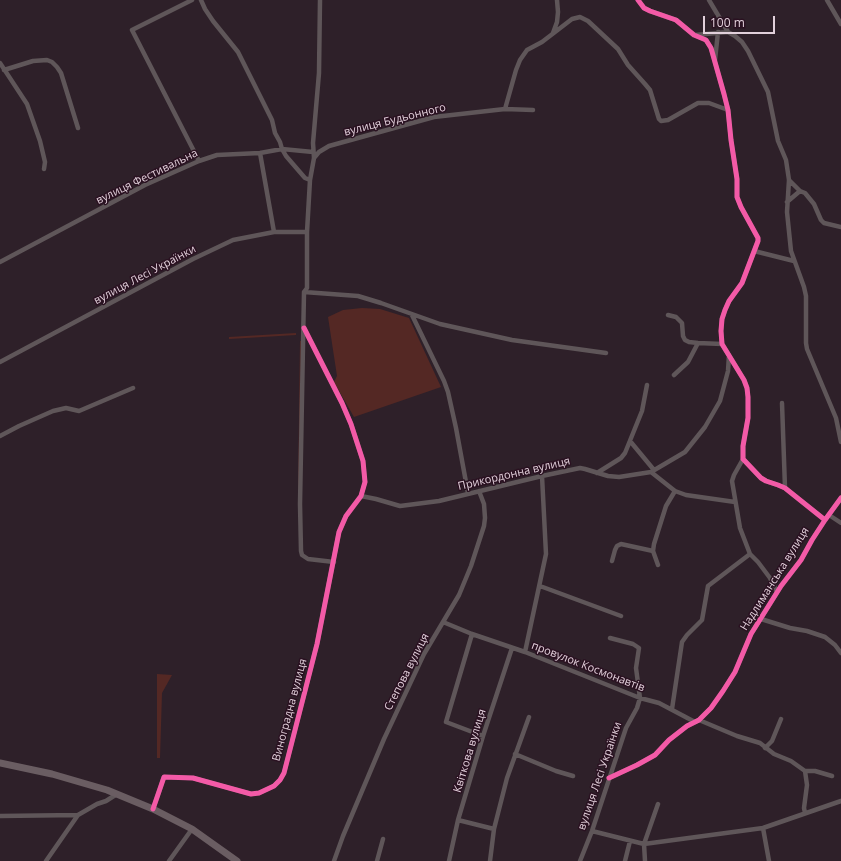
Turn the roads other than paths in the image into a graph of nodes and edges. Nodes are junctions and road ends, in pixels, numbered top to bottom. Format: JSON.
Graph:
{"nodes":[{"id":1,"x":192,"y":0,"type":"edge"},
{"id":2,"x":201,"y":0,"type":"edge"},
{"id":3,"x":320,"y":0,"type":"edge"},
{"id":4,"x":557,"y":0,"type":"edge"},
{"id":5,"x":638,"y":0,"type":"edge"},
{"id":6,"x":709,"y":0,"type":"edge"},
{"id":7,"x":827,"y":0,"type":"edge"},
{"id":8,"x":841,"y":24,"type":"edge"},
{"id":9,"x":718,"y":32,"type":"junction"},
{"id":10,"x":728,"y":32,"type":"junction"},
{"id":11,"x":553,"y":33,"type":"junction"},
{"id":12,"x":694,"y":35,"type":"junction"},
{"id":13,"x":0,"y":63,"type":"edge"},
{"id":14,"x":715,"y":64,"type":"junction"},
{"id":15,"x":4,"y":70,"type":"junction"},
{"id":16,"x":505,"y":109,"type":"junction"},
{"id":17,"x":533,"y":110,"type":"dead end"},
{"id":18,"x":728,"y":110,"type":"junction"},
{"id":19,"x":78,"y":128,"type":"dead end"},
{"id":20,"x":282,"y":149,"type":"junction"},
{"id":21,"x":313,"y":152,"type":"junction"},
{"id":22,"x":260,"y":153,"type":"junction"},
{"id":23,"x":314,"y":158,"type":"junction"},
{"id":24,"x":199,"y":161,"type":"junction"},
{"id":25,"x":44,"y":169,"type":"dead end"},
{"id":26,"x":310,"y":180,"type":"junction"},
{"id":27,"x":789,"y":180,"type":"junction"},
{"id":28,"x":800,"y":191,"type":"junction"},
{"id":29,"x":787,"y":202,"type":"junction"},
{"id":30,"x":841,"y":227,"type":"edge"},
{"id":31,"x":274,"y":232,"type":"junction"},
{"id":32,"x":307,"y":232,"type":"junction"},
{"id":33,"x":754,"y":251,"type":"junction"},
{"id":34,"x":794,"y":261,"type":"junction"},
{"id":35,"x":0,"y":262,"type":"edge"},
{"id":36,"x":304,"y":292,"type":"junction"},
{"id":37,"x":412,"y":315,"type":"junction"},
{"id":38,"x":668,"y":315,"type":"dead end"},
{"id":39,"x":304,"y":328,"type":"junction"},
{"id":40,"x":698,"y":344,"type":"junction"},
{"id":41,"x":722,"y":344,"type":"junction"},
{"id":42,"x":606,"y":353,"type":"dead end"},
{"id":43,"x":729,"y":355,"type":"junction"},
{"id":44,"x":0,"y":362,"type":"edge"},
{"id":45,"x":674,"y":375,"type":"dead end"},
{"id":46,"x":647,"y":385,"type":"dead end"},
{"id":47,"x":133,"y":388,"type":"dead end"},
{"id":48,"x":782,"y":403,"type":"dead end"},
{"id":49,"x":0,"y":436,"type":"edge"},
{"id":50,"x":630,"y":441,"type":"junction"},
{"id":51,"x":841,"y":442,"type":"edge"},
{"id":52,"x":743,"y":459,"type":"junction"},
{"id":53,"x":653,"y":471,"type":"junction"},
{"id":54,"x":597,"y":473,"type":"junction"},
{"id":55,"x":542,"y":476,"type":"junction"},
{"id":56,"x":785,"y":488,"type":"junction"},
{"id":57,"x":479,"y":491,"type":"junction"},
{"id":58,"x":675,"y":491,"type":"junction"},
{"id":59,"x":468,"y":493,"type":"junction"},
{"id":60,"x":361,"y":496,"type":"junction"},
{"id":61,"x":841,"y":498,"type":"edge"},
{"id":62,"x":735,"y":502,"type":"junction"},
{"id":63,"x":829,"y":515,"type":"junction"},
{"id":64,"x":825,"y":520,"type":"junction"},
{"id":65,"x":841,"y":523,"type":"edge"},
{"id":66,"x":653,"y":550,"type":"junction"},
{"id":67,"x":750,"y":554,"type":"junction"},
{"id":68,"x":612,"y":561,"type":"dead end"},
{"id":69,"x":334,"y":562,"type":"junction"},
{"id":70,"x":658,"y":565,"type":"dead end"},
{"id":71,"x":540,"y":586,"type":"junction"},
{"id":72,"x":777,"y":592,"type":"junction"},
{"id":73,"x":620,"y":616,"type":"dead end"},
{"id":74,"x":761,"y":619,"type":"junction"},
{"id":75,"x":443,"y":622,"type":"junction"},
{"id":76,"x":472,"y":634,"type":"junction"},
{"id":77,"x":610,"y":638,"type":"dead end"},
{"id":78,"x":512,"y":648,"type":"junction"},
{"id":79,"x":525,"y":652,"type":"junction"},
{"id":80,"x":841,"y":653,"type":"edge"},
{"id":81,"x":640,"y":698,"type":"junction"},
{"id":82,"x":672,"y":710,"type":"junction"},
{"id":83,"x":529,"y":717,"type":"dead end"},
{"id":84,"x":781,"y":719,"type":"dead end"},
{"id":85,"x":697,"y":721,"type":"junction"},
{"id":86,"x":483,"y":736,"type":"junction"},
{"id":87,"x":765,"y":748,"type":"junction"},
{"id":88,"x":515,"y":754,"type":"junction"},
{"id":89,"x":0,"y":763,"type":"edge"},
{"id":90,"x":805,"y":771,"type":"junction"},
{"id":91,"x":573,"y":776,"type":"dead end"},
{"id":92,"x":832,"y":776,"type":"dead end"},
{"id":93,"x":609,"y":778,"type":"junction"},
{"id":94,"x":117,"y":794,"type":"junction"},
{"id":95,"x":841,"y":801,"type":"edge"},
{"id":96,"x":658,"y":804,"type":"dead end"},
{"id":97,"x":153,"y":809,"type":"junction"},
{"id":98,"x":805,"y":813,"type":"junction"},
{"id":99,"x":78,"y":815,"type":"junction"},
{"id":100,"x":0,"y":816,"type":"edge"},
{"id":101,"x":458,"y":820,"type":"junction"},
{"id":102,"x":763,"y":828,"type":"junction"},
{"id":103,"x":192,"y":829,"type":"junction"},
{"id":104,"x":494,"y":829,"type":"junction"},
{"id":105,"x":592,"y":831,"type":"junction"},
{"id":106,"x":383,"y":840,"type":"dead end"},
{"id":107,"x":630,"y":841,"type":"junction"},
{"id":108,"x":644,"y":844,"type":"junction"},
{"id":109,"x":46,"y":861,"type":"edge"},
{"id":110,"x":169,"y":861,"type":"edge"},
{"id":111,"x":237,"y":861,"type":"edge"},
{"id":112,"x":334,"y":861,"type":"edge"},
{"id":113,"x":378,"y":861,"type":"edge"},
{"id":114,"x":449,"y":861,"type":"edge"},
{"id":115,"x":490,"y":861,"type":"edge"},
{"id":116,"x":580,"y":861,"type":"edge"},
{"id":117,"x":625,"y":861,"type":"edge"},
{"id":118,"x":645,"y":861,"type":"edge"},
{"id":119,"x":770,"y":861,"type":"edge"}],
"edges":[{"from":1,"to":24,"type":"street"},
{"from":2,"to":20,"type":"street"},
{"from":3,"to":21,"type":"street"},
{"from":4,"to":11,"type":"street"},
{"from":5,"to":12,"type":"street"},
{"from":6,"to":10,"type":"street"},
{"from":7,"to":8,"type":"street"},
{"from":9,"to":10,"type":"street"},
{"from":9,"to":12,"type":"street"},
{"from":9,"to":14,"type":"street"},
{"from":10,"to":27,"type":"street"},
{"from":11,"to":16,"type":"street"},
{"from":11,"to":18,"type":"street"},
{"from":12,"to":14,"type":"street"},
{"from":13,"to":15,"type":"street"},
{"from":14,"to":18,"type":"street"},
{"from":15,"to":19,"type":"street"},
{"from":15,"to":25,"type":"street"},
{"from":16,"to":17,"type":"street","name":"вулиця Будьонного"},
{"from":16,"to":23,"type":"street","name":"вулиця Будьонного"},
{"from":18,"to":33,"type":"street"},
{"from":20,"to":21,"type":"street","name":"вулиця Фестивальна"},
{"from":20,"to":22,"type":"street","name":"вулиця Фестивальна"},
{"from":20,"to":26,"type":"street"},
{"from":21,"to":23,"type":"street"},
{"from":22,"to":24,"type":"street","name":"вулиця Фестивальна"},
{"from":22,"to":31,"type":"street"},
{"from":23,"to":26,"type":"street"},
{"from":24,"to":35,"type":"street","name":"вулиця Фестивальна"},
{"from":26,"to":32,"type":"street"},
{"from":27,"to":28,"type":"street"},
{"from":27,"to":29,"type":"street"},
{"from":28,"to":29,"type":"street"},
{"from":28,"to":30,"type":"street"},
{"from":29,"to":34,"type":"street"},
{"from":31,"to":32,"type":"street","name":"вулиця Лесі Українки"},
{"from":31,"to":44,"type":"street","name":"вулиця Лесі Українки"},
{"from":32,"to":36,"type":"street"},
{"from":33,"to":34,"type":"street"},
{"from":33,"to":41,"type":"street"},
{"from":34,"to":51,"type":"street"},
{"from":36,"to":37,"type":"street"},
{"from":36,"to":39,"type":"street"},
{"from":37,"to":42,"type":"street"},
{"from":37,"to":59,"type":"street"},
{"from":38,"to":40,"type":"street"},
{"from":39,"to":60,"type":"street"},
{"from":39,"to":69,"type":"street"},
{"from":40,"to":41,"type":"street"},
{"from":40,"to":45,"type":"street"},
{"from":41,"to":43,"type":"street"},
{"from":43,"to":52,"type":"street"},
{"from":43,"to":53,"type":"street"},
{"from":46,"to":50,"type":"street"},
{"from":47,"to":49,"type":"street"},
{"from":48,"to":56,"type":"street"},
{"from":50,"to":53,"type":"street"},
{"from":50,"to":54,"type":"street"},
{"from":52,"to":56,"type":"street"},
{"from":52,"to":62,"type":"street"},
{"from":53,"to":54,"type":"street","name":"Прикордонна вулиця"},
{"from":53,"to":58,"type":"street"},
{"from":54,"to":55,"type":"street","name":"Прикордонна вулиця"},
{"from":55,"to":57,"type":"street","name":"Прикордонна вулиця"},
{"from":55,"to":71,"type":"street"},
{"from":56,"to":64,"type":"street"},
{"from":57,"to":59,"type":"street","name":"Прикордонна вулиця"},
{"from":57,"to":75,"type":"street","name":"Степова вулиця"},
{"from":58,"to":62,"type":"street"},
{"from":58,"to":66,"type":"street"},
{"from":59,"to":60,"type":"street","name":"Прикордонна вулиця"},
{"from":60,"to":69,"type":"street","name":"Виноградна вулиця"},
{"from":61,"to":63,"type":"street","name":"Надлиманська вулиця"},
{"from":62,"to":67,"type":"street"},
{"from":63,"to":64,"type":"street","name":"Надлиманська вулиця"},
{"from":63,"to":65,"type":"street"},
{"from":64,"to":72,"type":"street","name":"Надлиманська вулиця"},
{"from":66,"to":68,"type":"street"},
{"from":66,"to":70,"type":"street"},
{"from":67,"to":72,"type":"street"},
{"from":67,"to":82,"type":"street"},
{"from":69,"to":97,"type":"street","name":"Виноградна вулиця"},
{"from":71,"to":73,"type":"street"},
{"from":71,"to":79,"type":"street"},
{"from":72,"to":74,"type":"street","name":"Надлиманська вулиця"},
{"from":74,"to":80,"type":"street"},
{"from":74,"to":85,"type":"street","name":"Надлиманська вулиця"},
{"from":75,"to":76,"type":"street","name":"провулок Космонавтів"},
{"from":75,"to":112,"type":"street","name":"Степова вулиця"},
{"from":76,"to":78,"type":"street","name":"провулок Космонавтів"},
{"from":76,"to":86,"type":"street"},
{"from":77,"to":81,"type":"street"},
{"from":78,"to":79,"type":"street","name":"провулок Космонавтів"},
{"from":78,"to":86,"type":"street","name":"Квіткова вулиця"},
{"from":79,"to":81,"type":"street","name":"провулок Космонавтів"},
{"from":81,"to":82,"type":"street","name":"провулок Космонавтів"},
{"from":81,"to":93,"type":"street","name":"вулиця Лесі Українки"},
{"from":82,"to":85,"type":"street","name":"провулок Космонавтів"},
{"from":83,"to":88,"type":"street"},
{"from":84,"to":87,"type":"street"},
{"from":85,"to":87,"type":"street","name":"провулок Космонавтів"},
{"from":85,"to":93,"type":"street","name":"Надлиманська вулиця"},
{"from":86,"to":101,"type":"street","name":"Квіткова вулиця"},
{"from":87,"to":90,"type":"street","name":"провулок Космонавтів"},
{"from":88,"to":91,"type":"street"},
{"from":88,"to":104,"type":"street"},
{"from":89,"to":94,"type":"highway"},
{"from":90,"to":92,"type":"street"},
{"from":90,"to":98,"type":"street"},
{"from":93,"to":105,"type":"street","name":"вулиця Лесі Українки"},
{"from":94,"to":97,"type":"highway"},
{"from":94,"to":99,"type":"street"},
{"from":95,"to":98,"type":"street"},
{"from":96,"to":108,"type":"street"},
{"from":97,"to":103,"type":"highway"},
{"from":98,"to":102,"type":"street"},
{"from":99,"to":100,"type":"street"},
{"from":99,"to":109,"type":"street"},
{"from":101,"to":104,"type":"street"},
{"from":101,"to":114,"type":"street","name":"Квіткова вулиця"},
{"from":102,"to":108,"type":"street"},
{"from":102,"to":119,"type":"street"},
{"from":103,"to":110,"type":"street"},
{"from":103,"to":111,"type":"highway"},
{"from":104,"to":115,"type":"street"},
{"from":105,"to":107,"type":"street"},
{"from":105,"to":116,"type":"street","name":"вулиця Лесі Українки"},
{"from":106,"to":113,"type":"street"},
{"from":107,"to":108,"type":"street"},
{"from":107,"to":117,"type":"street"},
{"from":108,"to":118,"type":"street"}]}
